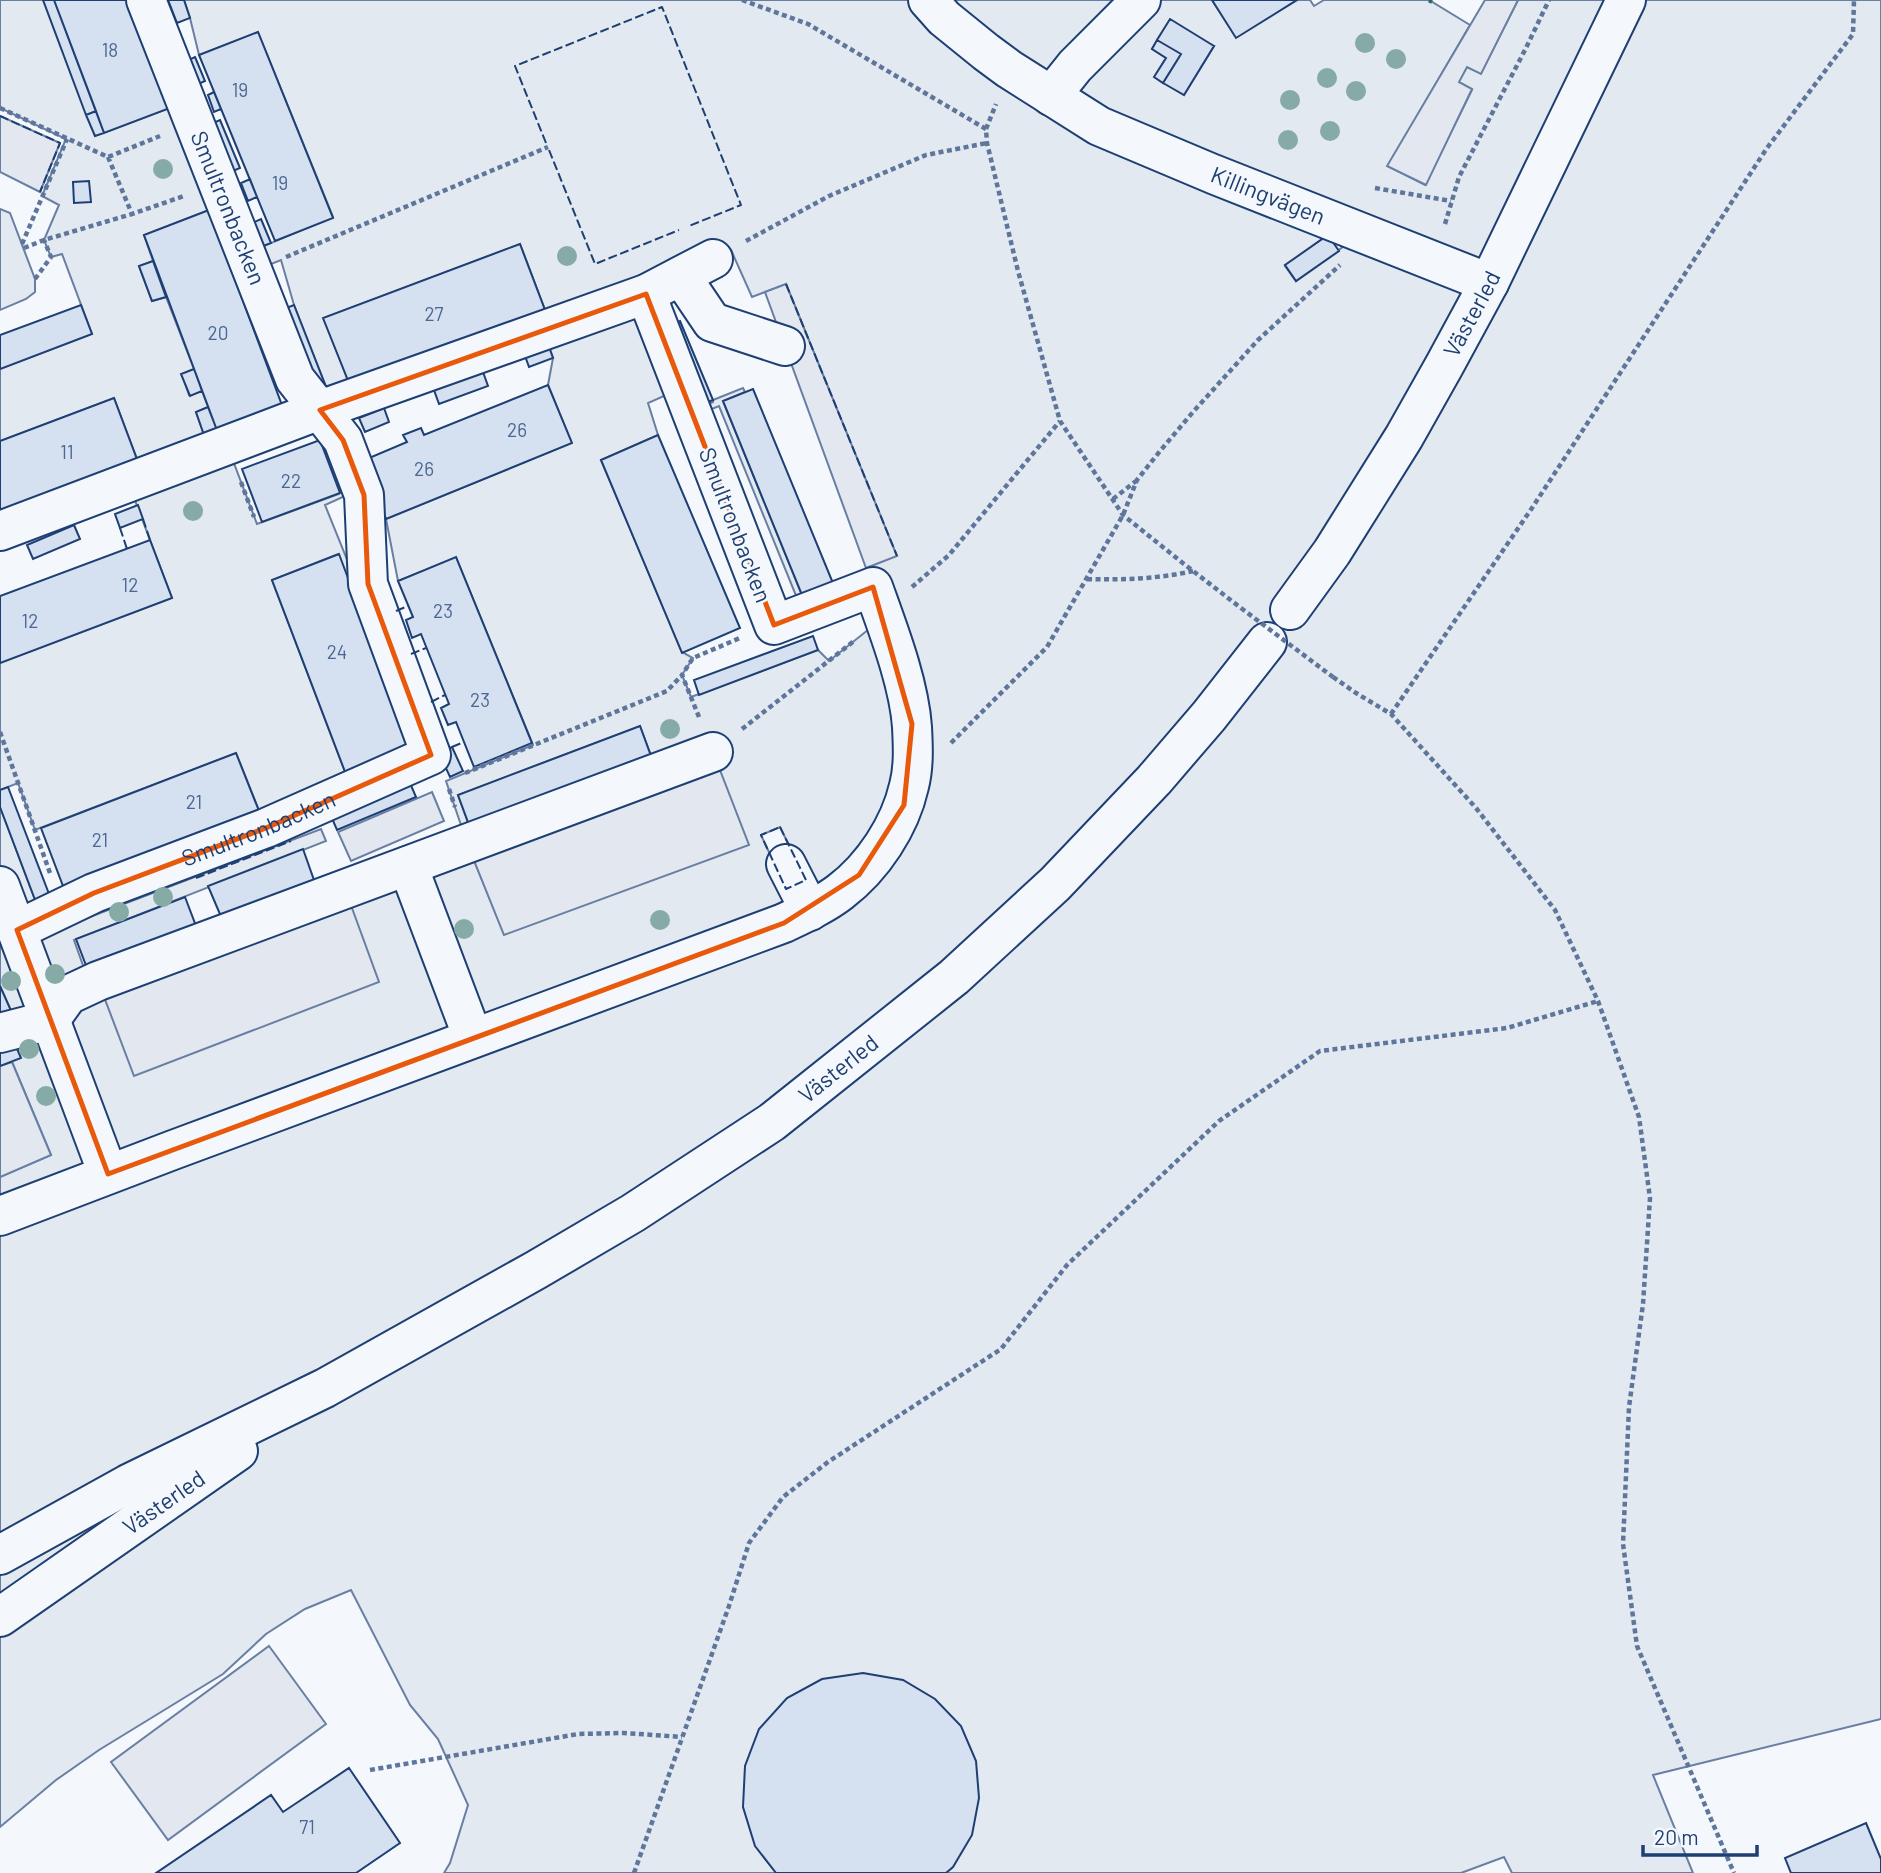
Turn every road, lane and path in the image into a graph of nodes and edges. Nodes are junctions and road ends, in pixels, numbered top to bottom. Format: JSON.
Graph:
{"nodes":[{"id":1,"x":146,"y":0,"type":"edge"},
{"id":2,"x":742,"y":0,"type":"edge"},
{"id":3,"x":928,"y":0,"type":"edge"},
{"id":4,"x":1141,"y":0,"type":"edge"},
{"id":5,"x":1549,"y":0,"type":"edge"},
{"id":6,"x":1626,"y":0,"type":"edge"},
{"id":7,"x":1854,"y":0,"type":"edge"},
{"id":8,"x":1051,"y":96,"type":"junction"},
{"id":9,"x":0,"y":108,"type":"edge"},
{"id":10,"x":194,"y":123,"type":"junction"},
{"id":11,"x":66,"y":139,"type":"junction"},
{"id":12,"x":987,"y":143,"type":"junction"},
{"id":13,"x":548,"y":147,"type":"dead end"},
{"id":14,"x":108,"y":157,"type":"junction"},
{"id":15,"x":218,"y":185,"type":"junction"},
{"id":16,"x":1375,"y":188,"type":"dead end"},
{"id":17,"x":1451,"y":201,"type":"junction"},
{"id":18,"x":132,"y":214,"type":"junction"},
{"id":19,"x":1371,"y":236,"type":"junction"},
{"id":20,"x":44,"y":240,"type":"junction"},
{"id":21,"x":1436,"y":261,"type":"junction"},
{"id":22,"x":697,"y":267,"type":"junction"},
{"id":23,"x":253,"y":271,"type":"junction"},
{"id":24,"x":36,"y":279,"type":"dead end"},
{"id":25,"x":1489,"y":283,"type":"junction"},
{"id":26,"x":646,"y":294,"type":"junction"},
{"id":27,"x":785,"y":346,"type":"dead end"},
{"id":28,"x":320,"y":410,"type":"junction"},
{"id":29,"x":1060,"y":421,"type":"junction"},
{"id":30,"x":1137,"y":480,"type":"junction"},
{"id":31,"x":1113,"y":499,"type":"junction"},
{"id":32,"x":1124,"y":515,"type":"junction"},
{"id":33,"x":0,"y":531,"type":"edge"},
{"id":34,"x":1193,"y":571,"type":"junction"},
{"id":35,"x":1087,"y":579,"type":"junction"},
{"id":36,"x":1290,"y":610,"type":"dead end"},
{"id":37,"x":882,"y":612,"type":"junction"},
{"id":38,"x":774,"y":625,"type":"junction"},
{"id":39,"x":1267,"y":642,"type":"dead end"},
{"id":40,"x":682,"y":675,"type":"junction"},
{"id":41,"x":1391,"y":714,"type":"junction"},
{"id":42,"x":0,"y":732,"type":"edge"},
{"id":43,"x":950,"y":744,"type":"dead end"},
{"id":44,"x":713,"y":752,"type":"junction"},
{"id":45,"x":431,"y":755,"type":"junction"},
{"id":46,"x":786,"y":864,"type":"dead end"},
{"id":47,"x":408,"y":866,"type":"junction"},
{"id":48,"x":0,"y":889,"type":"edge"},
{"id":49,"x":63,"y":908,"type":"junction"},
{"id":50,"x":810,"y":911,"type":"junction"},
{"id":51,"x":17,"y":930,"type":"junction"},
{"id":52,"x":1598,"y":1001,"type":"junction"},
{"id":53,"x":50,"y":1020,"type":"junction"},
{"id":54,"x":0,"y":1033,"type":"edge"},
{"id":55,"x":473,"y":1038,"type":"junction"},
{"id":56,"x":108,"y":1174,"type":"junction"},
{"id":57,"x":0,"y":1216,"type":"edge"},
{"id":58,"x":325,"y":1388,"type":"junction"},
{"id":59,"x":0,"y":1555,"type":"edge"},
{"id":60,"x":0,"y":1617,"type":"edge"},
{"id":61,"x":682,"y":1737,"type":"junction"},
{"id":62,"x":370,"y":1770,"type":"dead end"},
{"id":63,"x":634,"y":1873,"type":"edge"},
{"id":64,"x":1734,"y":1873,"type":"edge"}],
"edges":[{"from":1,"to":10,"type":"street","name":"Smultronbacken"},
{"from":2,"to":12,"type":"path"},
{"from":3,"to":8,"type":"street","name":"Killingvägen"},
{"from":4,"to":8,"type":"street"},
{"from":5,"to":17,"type":"path"},
{"from":6,"to":25,"type":"street","name":"Västerled"},
{"from":7,"to":41,"type":"path"},
{"from":8,"to":19,"type":"street","name":"Killingvägen"},
{"from":9,"to":11,"type":"path"},
{"from":10,"to":14,"type":"path"},
{"from":10,"to":15,"type":"street","name":"Smultronbacken"},
{"from":11,"to":14,"type":"path"},
{"from":11,"to":20,"type":"path"},
{"from":12,"to":22,"type":"path"},
{"from":12,"to":29,"type":"path"},
{"from":13,"to":23,"type":"path"},
{"from":14,"to":18,"type":"path"},
{"from":15,"to":18,"type":"path"},
{"from":15,"to":23,"type":"street","name":"Smultronbacken"},
{"from":16,"to":17,"type":"path"},
{"from":17,"to":21,"type":"path"},
{"from":18,"to":20,"type":"path"},
{"from":19,"to":21,"type":"street","name":"Killingvägen"},
{"from":19,"to":30,"type":"path"},
{"from":20,"to":24,"type":"path"},
{"from":21,"to":25,"type":"street","name":"Killingvägen"},
{"from":22,"to":26,"type":"street"},
{"from":22,"to":27,"type":"street"},
{"from":23,"to":28,"type":"street","name":"Smultronbacken"},
{"from":25,"to":36,"type":"street","name":"Västerled"},
{"from":26,"to":28,"type":"street"},
{"from":26,"to":38,"type":"street","name":"Smultronbacken"},
{"from":28,"to":33,"type":"street"},
{"from":28,"to":45,"type":"street","name":"Smultronbacken"},
{"from":29,"to":31,"type":"path"},
{"from":29,"to":37,"type":"path"},
{"from":30,"to":31,"type":"path"},
{"from":30,"to":32,"type":"path"},
{"from":31,"to":32,"type":"path"},
{"from":32,"to":34,"type":"path"},
{"from":32,"to":35,"type":"path"},
{"from":34,"to":35,"type":"path"},
{"from":34,"to":41,"type":"path","bridge":true},
{"from":35,"to":43,"type":"path"},
{"from":37,"to":38,"type":"street","name":"Smultronbacken"},
{"from":37,"to":44,"type":"path"},
{"from":37,"to":50,"type":"street"},
{"from":38,"to":40,"type":"path"},
{"from":39,"to":58,"type":"street","name":"Västerled"},
{"from":40,"to":44,"type":"path"},
{"from":40,"to":45,"type":"path"},
{"from":41,"to":52,"type":"path"},
{"from":42,"to":49,"type":"path"},
{"from":44,"to":47,"type":"street"},
{"from":45,"to":49,"type":"street","name":"Smultronbacken"},
{"from":46,"to":50,"type":"street"},
{"from":47,"to":53,"type":"street"},
{"from":47,"to":55,"type":"street"},
{"from":48,"to":51,"type":"street"},
{"from":49,"to":51,"type":"street","name":"Smultronbacken"},
{"from":50,"to":55,"type":"street"},
{"from":51,"to":53,"type":"street"},
{"from":52,"to":61,"type":"path"},
{"from":52,"to":64,"type":"path"},
{"from":53,"to":54,"type":"street"},
{"from":53,"to":56,"type":"street"},
{"from":55,"to":56,"type":"street"},
{"from":56,"to":57,"type":"street"},
{"from":58,"to":59,"type":"street","name":"Västerled"},
{"from":58,"to":60,"type":"street","name":"Västerled"},
{"from":61,"to":62,"type":"path"},
{"from":61,"to":63,"type":"path"}]}
